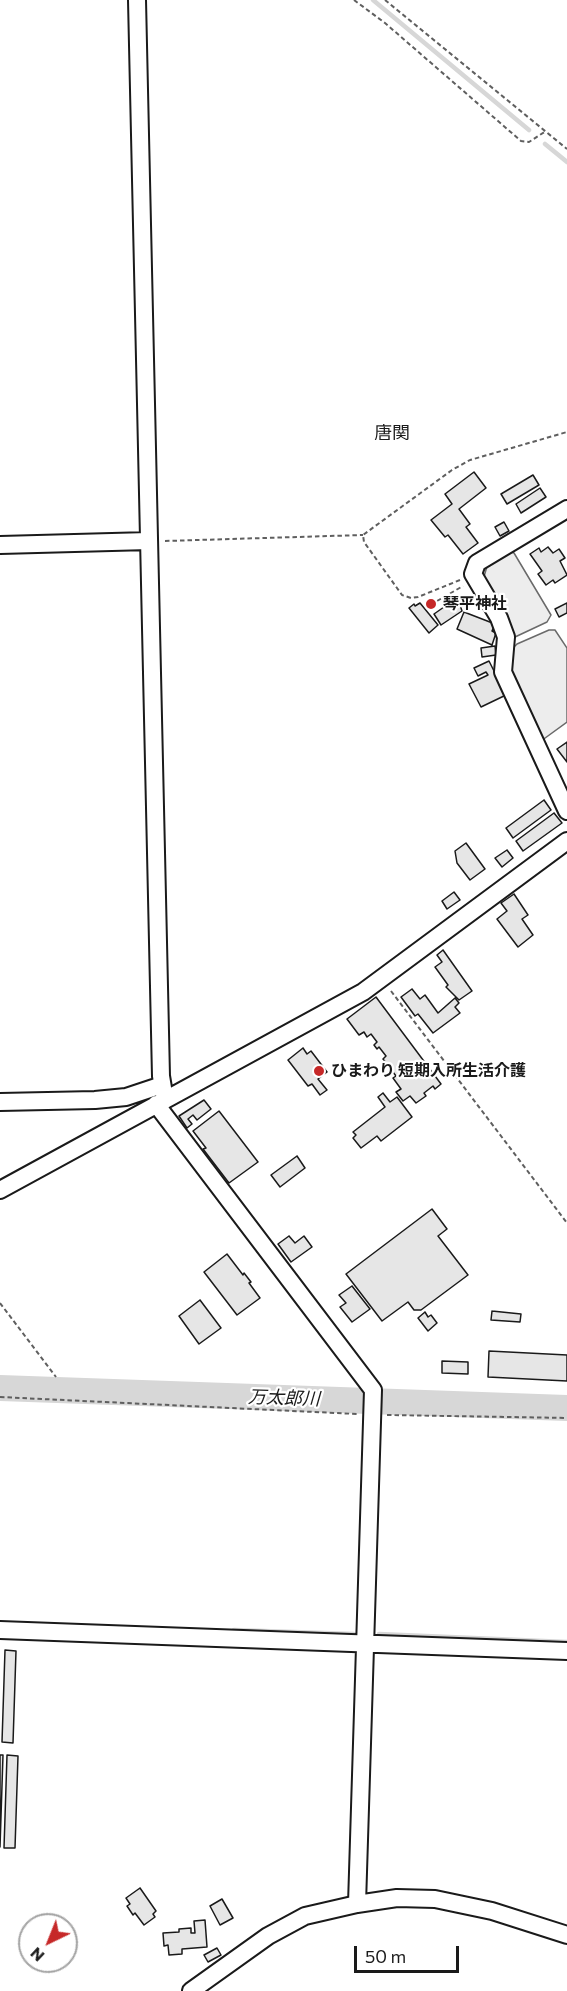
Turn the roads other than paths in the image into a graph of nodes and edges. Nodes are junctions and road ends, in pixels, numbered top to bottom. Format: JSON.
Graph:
{"nodes":[{"id":1,"x":137,"y":0,"type":"edge"},
{"id":2,"x":567,"y":509,"type":"edge"},
{"id":3,"x":149,"y":541,"type":"junction"},
{"id":4,"x":0,"y":545,"type":"edge"},
{"id":5,"x":567,"y":811,"type":"edge"},
{"id":6,"x":567,"y":841,"type":"edge"},
{"id":7,"x":161,"y":1096,"type":"junction"},
{"id":8,"x":0,"y":1102,"type":"edge"},
{"id":9,"x":0,"y":1190,"type":"edge"},
{"id":10,"x":0,"y":1630,"type":"edge"},
{"id":11,"x":366,"y":1644,"type":"junction"},
{"id":12,"x":567,"y":1651,"type":"edge"},
{"id":13,"x":357,"y":1904,"type":"junction"},
{"id":14,"x":567,"y":1935,"type":"edge"},
{"id":15,"x":191,"y":1991,"type":"edge"}],
"edges":[{"from":1,"to":3,"type":"street"},
{"from":2,"to":5,"type":"street"},
{"from":3,"to":4,"type":"street"},
{"from":3,"to":7,"type":"street"},
{"from":6,"to":7,"type":"street"},
{"from":7,"to":8,"type":"street"},
{"from":7,"to":9,"type":"street"},
{"from":7,"to":11,"type":"street"},
{"from":10,"to":11,"type":"street"},
{"from":11,"to":12,"type":"street"},
{"from":11,"to":13,"type":"street"},
{"from":13,"to":14,"type":"street"},
{"from":13,"to":15,"type":"street"}]}
